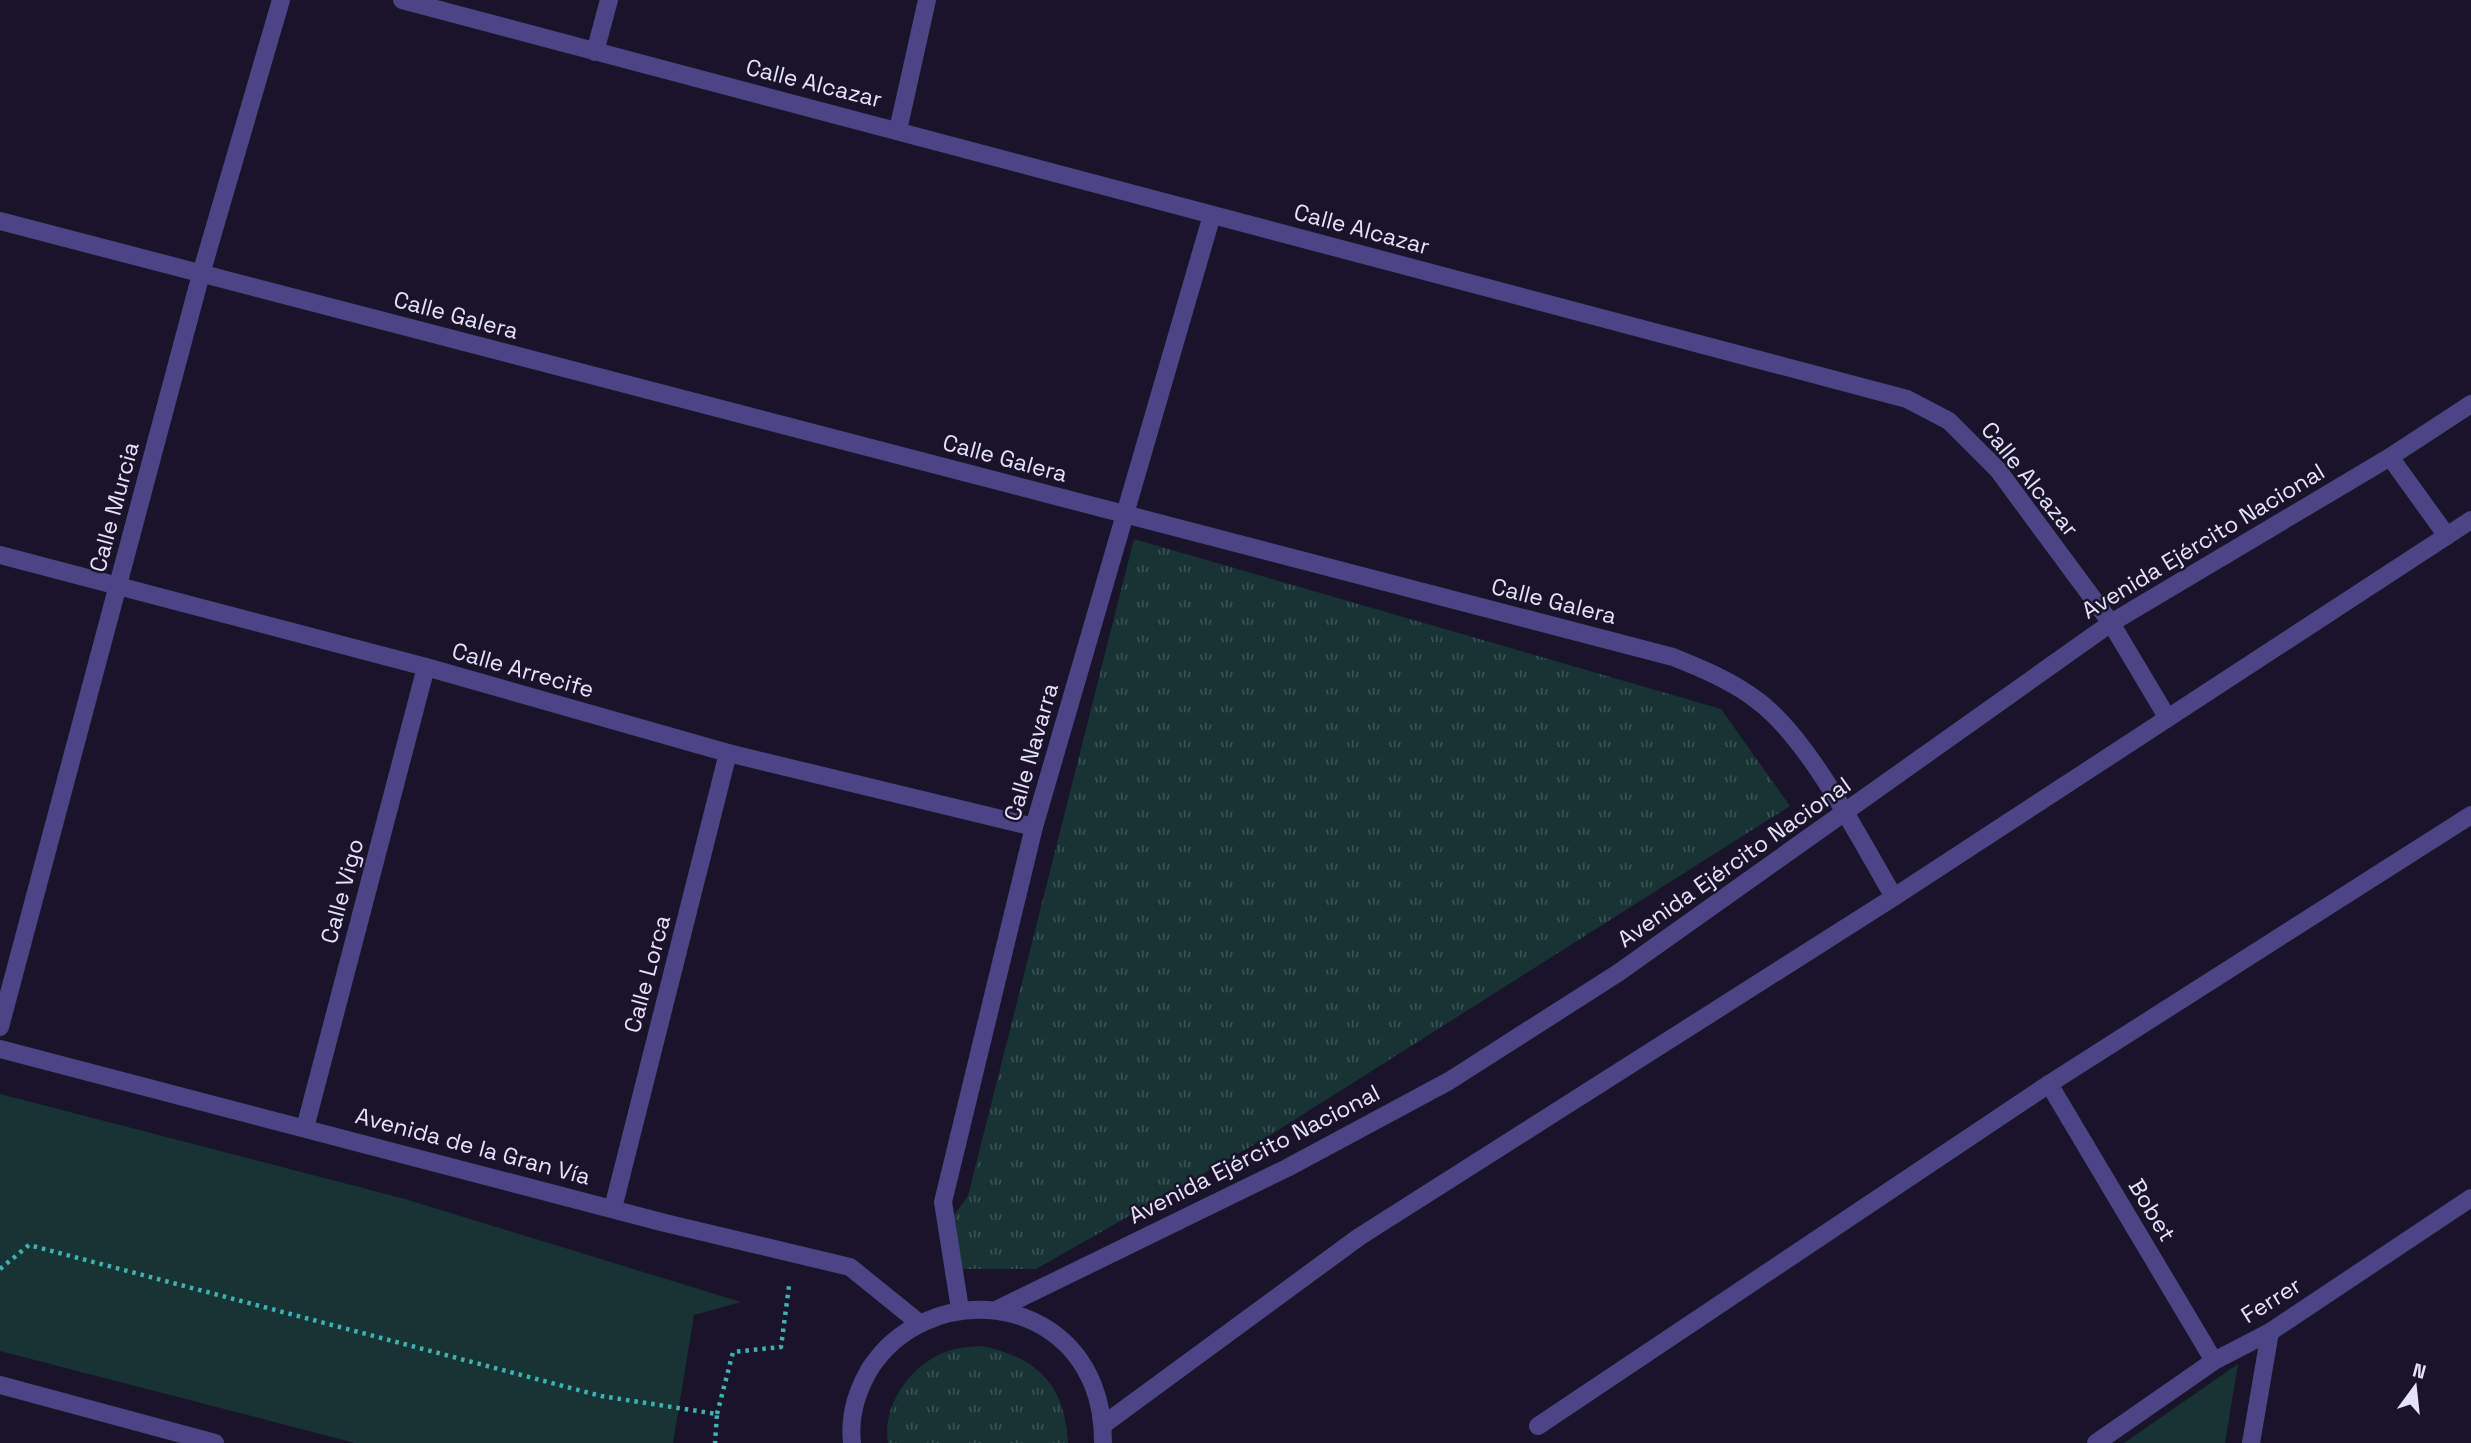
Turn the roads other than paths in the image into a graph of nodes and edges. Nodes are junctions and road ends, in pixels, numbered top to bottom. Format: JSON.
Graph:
{"nodes":[{"id":1,"x":281,"y":0,"type":"edge"},
{"id":2,"x":402,"y":0,"type":"edge"},
{"id":3,"x":609,"y":0,"type":"edge"},
{"id":4,"x":927,"y":0,"type":"edge"},
{"id":5,"x":595,"y":52,"type":"junction"},
{"id":6,"x":898,"y":130,"type":"junction"},
{"id":7,"x":1212,"y":215,"type":"junction"},
{"id":8,"x":0,"y":221,"type":"edge"},
{"id":9,"x":201,"y":274,"type":"junction"},
{"id":10,"x":2471,"y":404,"type":"edge"},
{"id":11,"x":2390,"y":457,"type":"junction"},
{"id":12,"x":1125,"y":515,"type":"junction"},
{"id":13,"x":2471,"y":520,"type":"edge"},
{"id":14,"x":2447,"y":536,"type":"junction"},
{"id":15,"x":0,"y":555,"type":"edge"},
{"id":16,"x":119,"y":587,"type":"junction"},
{"id":17,"x":2111,"y":623,"type":"junction"},
{"id":18,"x":426,"y":667,"type":"junction"},
{"id":19,"x":2167,"y":717,"type":"junction"},
{"id":20,"x":728,"y":753,"type":"junction"},
{"id":21,"x":1845,"y":814,"type":"junction"},
{"id":22,"x":2471,"y":815,"type":"edge"},
{"id":23,"x":1034,"y":827,"type":"junction"},
{"id":24,"x":1894,"y":897,"type":"junction"},
{"id":25,"x":0,"y":1027,"type":"edge"},
{"id":26,"x":0,"y":1049,"type":"edge"},
{"id":27,"x":2049,"y":1084,"type":"junction"},
{"id":28,"x":305,"y":1128,"type":"junction"},
{"id":29,"x":2471,"y":1198,"type":"edge"},
{"id":30,"x":614,"y":1208,"type":"junction"},
{"id":31,"x":960,"y":1309,"type":"junction"},
{"id":32,"x":996,"y":1310,"type":"junction"},
{"id":33,"x":918,"y":1322,"type":"junction"},
{"id":34,"x":2270,"y":1332,"type":"junction"},
{"id":35,"x":2214,"y":1361,"type":"junction"},
{"id":36,"x":0,"y":1385,"type":"edge"},
{"id":37,"x":1538,"y":1426,"type":"dead end"},
{"id":38,"x":1103,"y":1434,"type":"edge"},
{"id":39,"x":215,"y":1443,"type":"edge"},
{"id":40,"x":852,"y":1443,"type":"edge"},
{"id":41,"x":2096,"y":1443,"type":"edge"},
{"id":42,"x":2251,"y":1443,"type":"edge"}],
"edges":[{"from":1,"to":9,"type":"street","name":"Calle Murcia"},
{"from":2,"to":5,"type":"street","name":"Calle Alcazar"},
{"from":3,"to":5,"type":"street"},
{"from":4,"to":6,"type":"street"},
{"from":5,"to":6,"type":"street","name":"Calle Alcazar"},
{"from":6,"to":7,"type":"street","name":"Calle Alcazar"},
{"from":7,"to":12,"type":"street","name":"Calle Navarra"},
{"from":7,"to":17,"type":"street","name":"Calle Alcazar"},
{"from":8,"to":9,"type":"street","name":"Calle Galera"},
{"from":9,"to":12,"type":"street","name":"Calle Galera"},
{"from":9,"to":16,"type":"street","name":"Calle Murcia"},
{"from":10,"to":11,"type":"street","name":"Avenida Ejército Nacional"},
{"from":11,"to":14,"type":"street"},
{"from":11,"to":17,"type":"street","name":"Avenida Ejército Nacional"},
{"from":12,"to":21,"type":"street","name":"Calle Galera"},
{"from":12,"to":23,"type":"street","name":"Calle Navarra"},
{"from":13,"to":14,"type":"street"},
{"from":14,"to":19,"type":"street"},
{"from":15,"to":16,"type":"street","name":"Calle Arrecife"},
{"from":16,"to":18,"type":"street","name":"Calle Arrecife"},
{"from":16,"to":25,"type":"street","name":"Calle Murcia"},
{"from":17,"to":19,"type":"street","name":"Calle Alcazar"},
{"from":17,"to":21,"type":"street","name":"Avenida Ejército Nacional"},
{"from":18,"to":20,"type":"street","name":"Calle Arrecife"},
{"from":18,"to":28,"type":"street","name":"Calle Vigo"},
{"from":19,"to":24,"type":"street"},
{"from":20,"to":23,"type":"street","name":"Calle Arrecife"},
{"from":20,"to":30,"type":"street","name":"Calle Lorca"},
{"from":21,"to":24,"type":"street","name":"Calle Galera"},
{"from":21,"to":32,"type":"street","name":"Avenida Ejército Nacional"},
{"from":22,"to":27,"type":"street"},
{"from":23,"to":31,"type":"street","name":"Calle Navarra"},
{"from":24,"to":38,"type":"street"},
{"from":26,"to":28,"type":"street","name":"Avenida de la Gran Vía"},
{"from":27,"to":35,"type":"street","name":"Bobet"},
{"from":27,"to":37,"type":"street"},
{"from":28,"to":30,"type":"street","name":"Avenida de la Gran Vía"},
{"from":29,"to":34,"type":"street","name":"Ferrer"},
{"from":30,"to":33,"type":"street","name":"Avenida de la Gran Vía"},
{"from":31,"to":32,"type":"street"},
{"from":31,"to":33,"type":"street"},
{"from":32,"to":38,"type":"street"},
{"from":33,"to":40,"type":"street"},
{"from":34,"to":35,"type":"street","name":"Ferrer"},
{"from":34,"to":42,"type":"street"},
{"from":35,"to":41,"type":"street","name":"Ferrer"},
{"from":36,"to":39,"type":"street"}]}
